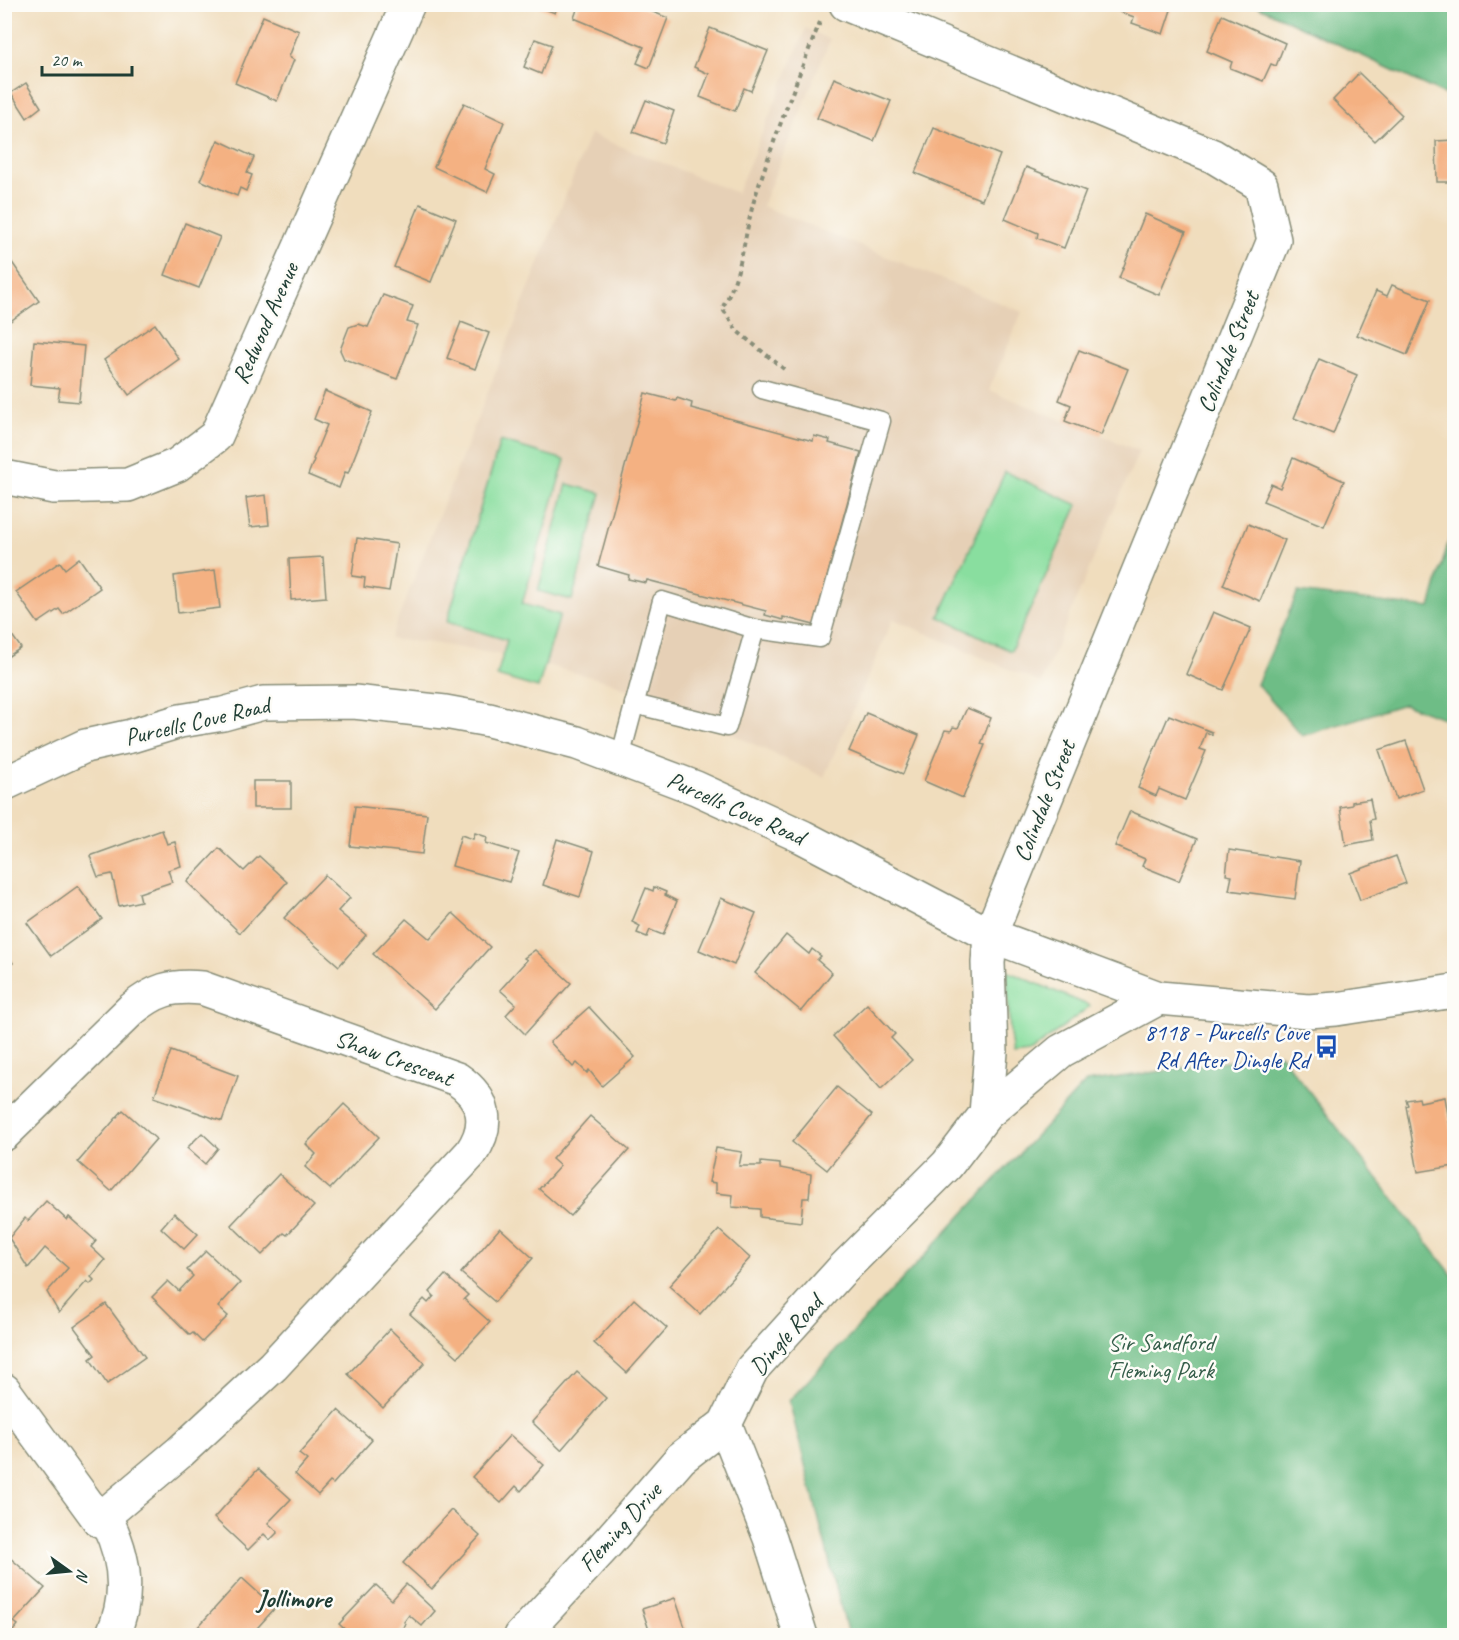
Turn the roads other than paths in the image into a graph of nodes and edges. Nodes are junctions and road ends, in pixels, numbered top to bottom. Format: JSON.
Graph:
{"nodes":[{"id":1,"x":408,"y":4,"type":"edge"},
{"id":2,"x":835,"y":9,"type":"edge"},
{"id":3,"x":762,"y":389,"type":"dead end"},
{"id":4,"x":4,"y":477,"type":"edge"},
{"id":5,"x":755,"y":629,"type":"junction"},
{"id":6,"x":634,"y":704,"type":"junction"},
{"id":7,"x":620,"y":758,"type":"junction"},
{"id":8,"x":4,"y":784,"type":"edge"},
{"id":9,"x":990,"y":934,"type":"junction"},
{"id":10,"x":1455,"y":991,"type":"edge"},
{"id":11,"x":1159,"y":998,"type":"junction"},
{"id":12,"x":986,"y":1114,"type":"junction"},
{"id":13,"x":4,"y":1134,"type":"edge"},
{"id":14,"x":4,"y":1390,"type":"edge"},
{"id":15,"x":725,"y":1424,"type":"junction"},
{"id":16,"x":99,"y":1520,"type":"junction"},
{"id":17,"x":111,"y":1635,"type":"edge"},
{"id":18,"x":521,"y":1635,"type":"edge"},
{"id":19,"x":801,"y":1635,"type":"edge"}],
"edges":[{"from":1,"to":4,"type":"street","name":"Redwood Avenue"},
{"from":2,"to":9,"type":"street","name":"Colindale Street"},
{"from":3,"to":5,"type":"lane"},
{"from":5,"to":6,"type":"lane"},
{"from":5,"to":6,"type":"lane"},
{"from":6,"to":7,"type":"lane"},
{"from":7,"to":8,"type":"street","name":"Purcells Cove Road"},
{"from":7,"to":9,"type":"street","name":"Purcells Cove Road"},
{"from":9,"to":11,"type":"street","name":"Purcells Cove Road"},
{"from":9,"to":12,"type":"street"},
{"from":10,"to":11,"type":"street","name":"Purcells Cove Road"},
{"from":11,"to":12,"type":"street","name":"Dingle Road"},
{"from":12,"to":15,"type":"street","name":"Dingle Road"},
{"from":13,"to":16,"type":"street","name":"Shaw Crescent"},
{"from":14,"to":16,"type":"street"},
{"from":15,"to":18,"type":"street","name":"Fleming Drive"},
{"from":15,"to":19,"type":"street"},
{"from":16,"to":17,"type":"street"}]}
